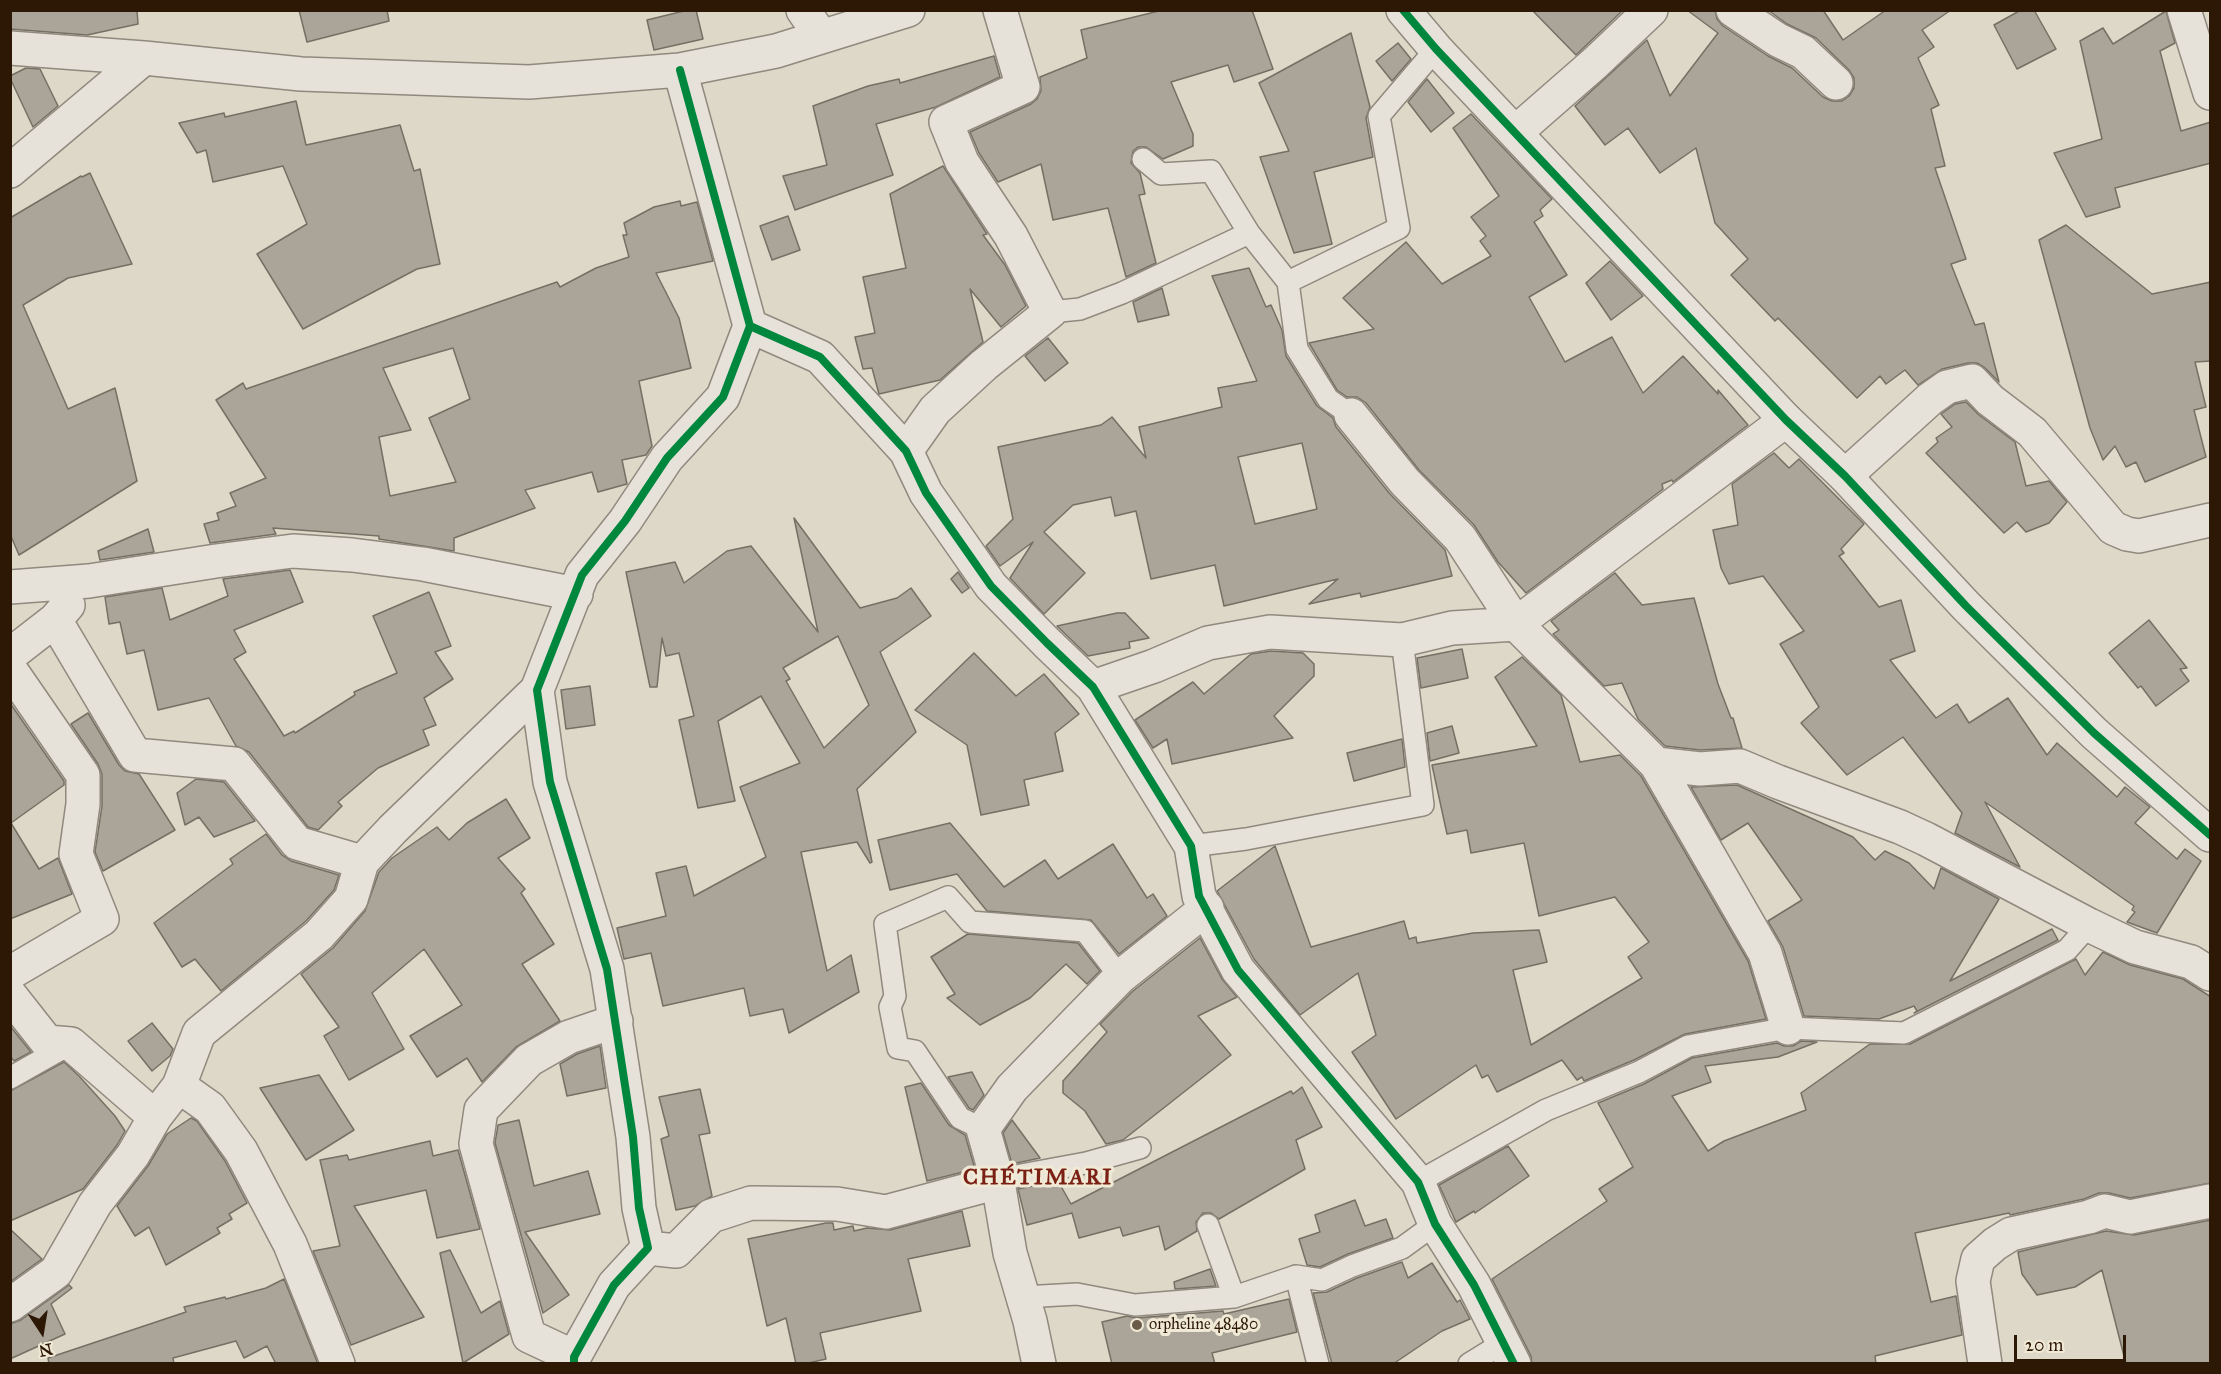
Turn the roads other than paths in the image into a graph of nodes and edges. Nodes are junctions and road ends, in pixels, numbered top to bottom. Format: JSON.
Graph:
{"nodes":[{"id":1,"x":908,"y":10,"type":"edge"},
{"id":2,"x":1000,"y":10,"type":"edge"},
{"id":3,"x":1403,"y":10,"type":"edge"},
{"id":4,"x":1651,"y":10,"type":"edge"},
{"id":5,"x":1733,"y":10,"type":"edge"},
{"id":6,"x":2184,"y":10,"type":"edge"},
{"id":7,"x":812,"y":23,"type":"edge"},
{"id":8,"x":10,"y":48,"type":"edge"},
{"id":9,"x":1436,"y":49,"type":"junction"},
{"id":10,"x":144,"y":58,"type":"junction"},
{"id":11,"x":680,"y":70,"type":"junction"},
{"id":12,"x":1836,"y":83,"type":"dead end"},
{"id":13,"x":2211,"y":93,"type":"edge"},
{"id":14,"x":1516,"y":132,"type":"junction"},
{"id":15,"x":1143,"y":159,"type":"dead end"},
{"id":16,"x":10,"y":171,"type":"edge"},
{"id":17,"x":1249,"y":233,"type":"junction"},
{"id":18,"x":1288,"y":282,"type":"junction"},
{"id":19,"x":1050,"y":312,"type":"junction"},
{"id":20,"x":750,"y":326,"type":"junction"},
{"id":21,"x":1351,"y":415,"type":"joint"},
{"id":22,"x":1786,"y":420,"type":"junction"},
{"id":23,"x":906,"y":451,"type":"junction"},
{"id":24,"x":1845,"y":476,"type":"junction"},
{"id":25,"x":2211,"y":520,"type":"edge"},
{"id":26,"x":89,"y":581,"type":"junction"},
{"id":27,"x":10,"y":587,"type":"edge"},
{"id":28,"x":576,"y":594,"type":"junction"},
{"id":29,"x":55,"y":620,"type":"junction"},
{"id":30,"x":1516,"y":624,"type":"junction"},
{"id":31,"x":1402,"y":640,"type":"junction"},
{"id":32,"x":10,"y":655,"type":"edge"},
{"id":33,"x":10,"y":669,"type":"edge"},
{"id":34,"x":1093,"y":687,"type":"junction"},
{"id":35,"x":537,"y":690,"type":"junction"},
{"id":36,"x":1656,"y":764,"type":"junction"},
{"id":37,"x":2211,"y":835,"type":"edge"},
{"id":38,"x":1191,"y":846,"type":"junction"},
{"id":39,"x":362,"y":862,"type":"junction"},
{"id":40,"x":1207,"y":908,"type":"junction"},
{"id":41,"x":2088,"y":925,"type":"junction"},
{"id":42,"x":2204,"y":963,"type":"edge"},
{"id":43,"x":10,"y":973,"type":"edge"},
{"id":44,"x":1120,"y":977,"type":"junction"},
{"id":45,"x":10,"y":995,"type":"edge"},
{"id":46,"x":616,"y":1021,"type":"junction"},
{"id":47,"x":1788,"y":1028,"type":"junction"},
{"id":48,"x":71,"y":1044,"type":"junction"},
{"id":49,"x":10,"y":1078,"type":"edge"},
{"id":50,"x":179,"y":1086,"type":"junction"},
{"id":51,"x":155,"y":1117,"type":"junction"},
{"id":52,"x":983,"y":1129,"type":"junction"},
{"id":53,"x":1140,"y":1148,"type":"dead end"},
{"id":54,"x":998,"y":1182,"type":"junction"},
{"id":55,"x":1419,"y":1182,"type":"junction"},
{"id":56,"x":2211,"y":1201,"type":"edge"},
{"id":57,"x":1435,"y":1224,"type":"junction"},
{"id":58,"x":1208,"y":1225,"type":"dead end"},
{"id":59,"x":648,"y":1248,"type":"junction"},
{"id":60,"x":1296,"y":1276,"type":"junction"},
{"id":61,"x":1023,"y":1297,"type":"junction"},
{"id":62,"x":1234,"y":1297,"type":"junction"},
{"id":63,"x":10,"y":1305,"type":"edge"},
{"id":64,"x":1509,"y":1353,"type":"edge"},
{"id":65,"x":568,"y":1361,"type":"edge"},
{"id":66,"x":338,"y":1364,"type":"edge"},
{"id":67,"x":1039,"y":1364,"type":"edge"},
{"id":68,"x":1318,"y":1364,"type":"edge"},
{"id":69,"x":1469,"y":1364,"type":"edge"},
{"id":70,"x":1985,"y":1364,"type":"edge"}],
"edges":[{"from":1,"to":7,"type":"street"},
{"from":2,"to":19,"type":"street"},
{"from":3,"to":9,"type":"street"},
{"from":4,"to":14,"type":"street"},
{"from":5,"to":12,"type":"street"},
{"from":6,"to":13,"type":"street"},
{"from":7,"to":11,"type":"street"},
{"from":8,"to":10,"type":"street"},
{"from":9,"to":14,"type":"street"},
{"from":9,"to":18,"type":"lane"},
{"from":10,"to":11,"type":"street"},
{"from":10,"to":16,"type":"street"},
{"from":11,"to":20,"type":"street"},
{"from":14,"to":22,"type":"street"},
{"from":15,"to":17,"type":"lane"},
{"from":17,"to":18,"type":"lane"},
{"from":17,"to":19,"type":"lane"},
{"from":18,"to":21,"type":"lane"},
{"from":19,"to":23,"type":"street"},
{"from":20,"to":23,"type":"street"},
{"from":20,"to":28,"type":"street"},
{"from":21,"to":30,"type":"street"},
{"from":22,"to":24,"type":"street"},
{"from":22,"to":30,"type":"street"},
{"from":23,"to":34,"type":"street"},
{"from":24,"to":25,"type":"street"},
{"from":24,"to":37,"type":"street"},
{"from":26,"to":27,"type":"street"},
{"from":26,"to":28,"type":"street"},
{"from":26,"to":29,"type":"street"},
{"from":28,"to":35,"type":"street"},
{"from":29,"to":32,"type":"street"},
{"from":29,"to":39,"type":"street"},
{"from":30,"to":31,"type":"street"},
{"from":30,"to":36,"type":"street"},
{"from":31,"to":34,"type":"street"},
{"from":31,"to":38,"type":"lane"},
{"from":33,"to":43,"type":"street"},
{"from":34,"to":38,"type":"street"},
{"from":35,"to":39,"type":"street"},
{"from":35,"to":46,"type":"street"},
{"from":36,"to":41,"type":"street"},
{"from":36,"to":47,"type":"street"},
{"from":38,"to":40,"type":"street"},
{"from":39,"to":50,"type":"street"},
{"from":40,"to":44,"type":"street"},
{"from":40,"to":55,"type":"street"},
{"from":41,"to":42,"type":"street"},
{"from":41,"to":47,"type":"lane"},
{"from":44,"to":52,"type":"street"},
{"from":44,"to":52,"type":"lane"},
{"from":45,"to":48,"type":"street"},
{"from":46,"to":59,"type":"street"},
{"from":46,"to":65,"type":"street"},
{"from":47,"to":55,"type":"lane"},
{"from":48,"to":49,"type":"lane"},
{"from":48,"to":51,"type":"street"},
{"from":50,"to":51,"type":"street"},
{"from":50,"to":66,"type":"street"},
{"from":51,"to":63,"type":"street"},
{"from":52,"to":54,"type":"street"},
{"from":53,"to":54,"type":"lane"},
{"from":54,"to":59,"type":"street"},
{"from":54,"to":61,"type":"street"},
{"from":55,"to":57,"type":"street"},
{"from":56,"to":70,"type":"street"},
{"from":57,"to":60,"type":"lane"},
{"from":57,"to":64,"type":"street"},
{"from":58,"to":62,"type":"lane"},
{"from":59,"to":65,"type":"street"},
{"from":60,"to":62,"type":"lane"},
{"from":60,"to":68,"type":"lane"},
{"from":61,"to":62,"type":"lane"},
{"from":61,"to":67,"type":"street"},
{"from":64,"to":69,"type":"lane"}]}
